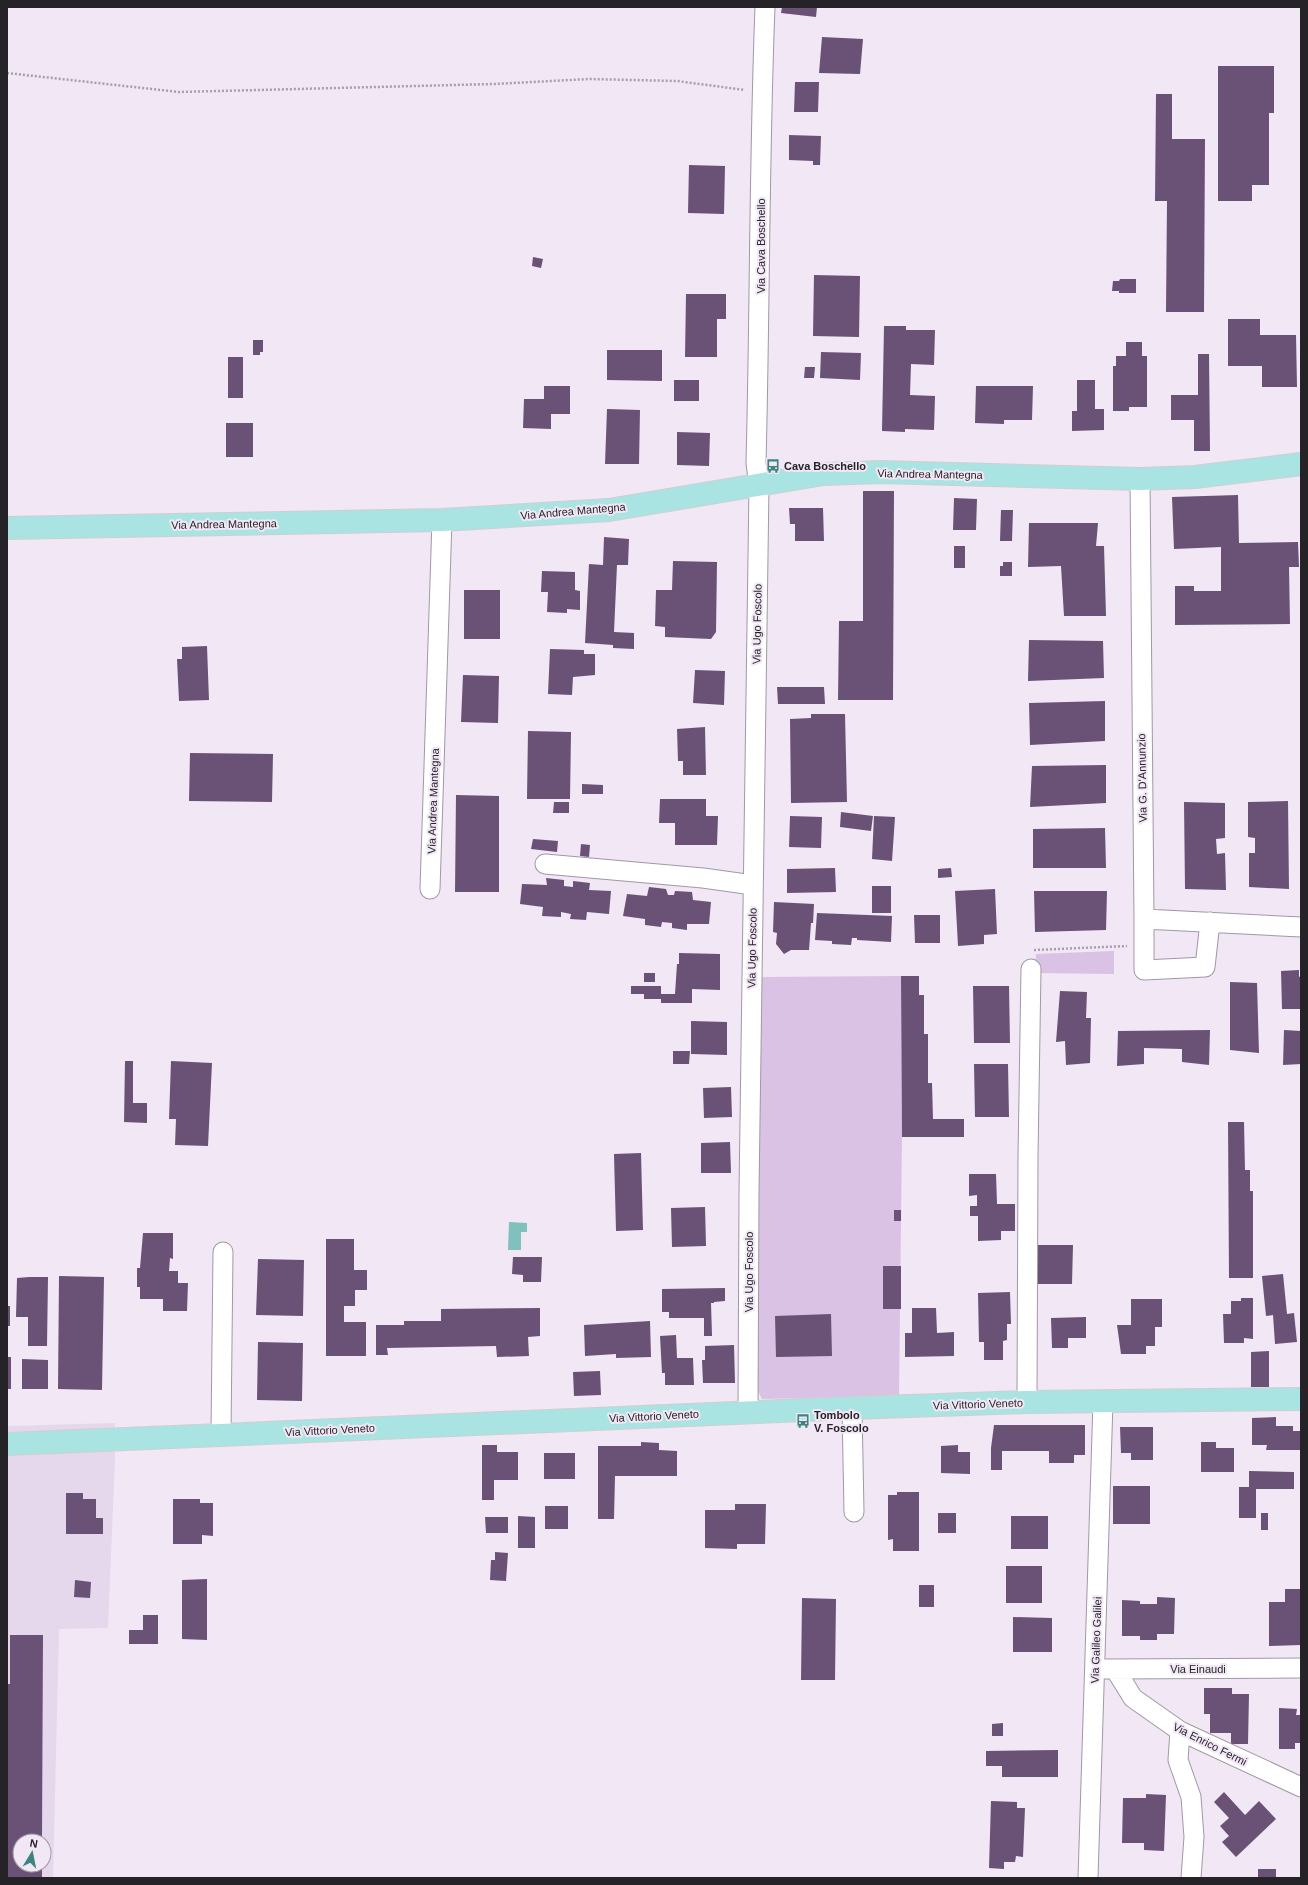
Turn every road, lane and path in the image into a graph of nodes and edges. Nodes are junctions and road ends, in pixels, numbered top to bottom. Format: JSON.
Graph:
{"nodes":[{"id":1,"x":765,"y":7,"type":"edge"},
{"id":2,"x":7,"y":73,"type":"edge"},
{"id":3,"x":762,"y":92,"type":"junction"},
{"id":4,"x":1301,"y":464,"type":"edge"},
{"id":5,"x":1140,"y":479,"type":"junction"},
{"id":6,"x":759,"y":485,"type":"junction"},
{"id":7,"x":442,"y":520,"type":"junction"},
{"id":8,"x":7,"y":528,"type":"edge"},
{"id":9,"x":545,"y":864,"type":"dead end"},
{"id":10,"x":753,"y":885,"type":"junction"},
{"id":11,"x":430,"y":889,"type":"dead end"},
{"id":12,"x":1144,"y":919,"type":"junction"},
{"id":13,"x":1210,"y":922,"type":"junction"},
{"id":14,"x":1301,"y":927,"type":"edge"},
{"id":15,"x":1144,"y":946,"type":"junction"},
{"id":16,"x":1031,"y":969,"type":"joint"},
{"id":17,"x":223,"y":1252,"type":"dead end"},
{"id":18,"x":1301,"y":1399,"type":"edge"},
{"id":19,"x":1027,"y":1402,"type":"junction"},
{"id":20,"x":1103,"y":1402,"type":"junction"},
{"id":21,"x":852,"y":1408,"type":"junction"},
{"id":22,"x":748,"y":1412,"type":"junction"},
{"id":23,"x":221,"y":1435,"type":"junction"},
{"id":24,"x":7,"y":1444,"type":"edge"},
{"id":25,"x":854,"y":1512,"type":"dead end"},
{"id":26,"x":1095,"y":1668,"type":"junction"},
{"id":27,"x":1301,"y":1668,"type":"edge"},
{"id":28,"x":1115,"y":1669,"type":"junction"},
{"id":29,"x":1180,"y":1731,"type":"junction"},
{"id":30,"x":1301,"y":1787,"type":"edge"},
{"id":31,"x":1088,"y":1878,"type":"edge"},
{"id":32,"x":1191,"y":1878,"type":"edge"}],
"edges":[{"from":1,"to":3,"type":"street","name":"Via Cava Boschello"},
{"from":2,"to":3,"type":"path"},
{"from":3,"to":6,"type":"street","name":"Via Cava Boschello"},
{"from":4,"to":5,"type":"main road","name":"Via Andrea Mantegna"},
{"from":5,"to":6,"type":"main road","name":"Via Andrea Mantegna"},
{"from":5,"to":12,"type":"street","name":"Via G. D'Annunzio"},
{"from":6,"to":7,"type":"main road","name":"Via Andrea Mantegna"},
{"from":6,"to":10,"type":"street","name":"Via Ugo Foscolo"},
{"from":7,"to":8,"type":"main road","name":"Via Andrea Mantegna"},
{"from":7,"to":11,"type":"street","name":"Via Andrea Mantegna"},
{"from":9,"to":10,"type":"street"},
{"from":10,"to":22,"type":"street","name":"Via Ugo Foscolo"},
{"from":12,"to":13,"type":"street"},
{"from":12,"to":15,"type":"street","name":"Via G. D'Annunzio"},
{"from":13,"to":14,"type":"street"},
{"from":13,"to":15,"type":"street","name":"Via G. D'Annunzio"},
{"from":15,"to":16,"type":"path"},
{"from":16,"to":19,"type":"street"},
{"from":17,"to":23,"type":"street"},
{"from":18,"to":20,"type":"main road","name":"Via Vittorio Veneto"},
{"from":19,"to":20,"type":"main road","name":"Via Vittorio Veneto"},
{"from":19,"to":21,"type":"main road","name":"Via Vittorio Veneto"},
{"from":20,"to":26,"type":"street","name":"Via Galileo Galilei"},
{"from":21,"to":22,"type":"main road","name":"Via Vittorio Veneto"},
{"from":21,"to":25,"type":"street"},
{"from":22,"to":23,"type":"main road","name":"Via Vittorio Veneto"},
{"from":23,"to":24,"type":"main road","name":"Via Vittorio Veneto"},
{"from":26,"to":28,"type":"street","name":"Via Einaudi"},
{"from":26,"to":31,"type":"street","name":"Via Galileo Galilei"},
{"from":27,"to":28,"type":"street","name":"Via Einaudi"},
{"from":28,"to":29,"type":"street","name":"Via Enrico Fermi"},
{"from":29,"to":30,"type":"street","name":"Via Enrico Fermi"},
{"from":29,"to":32,"type":"street"}]}
